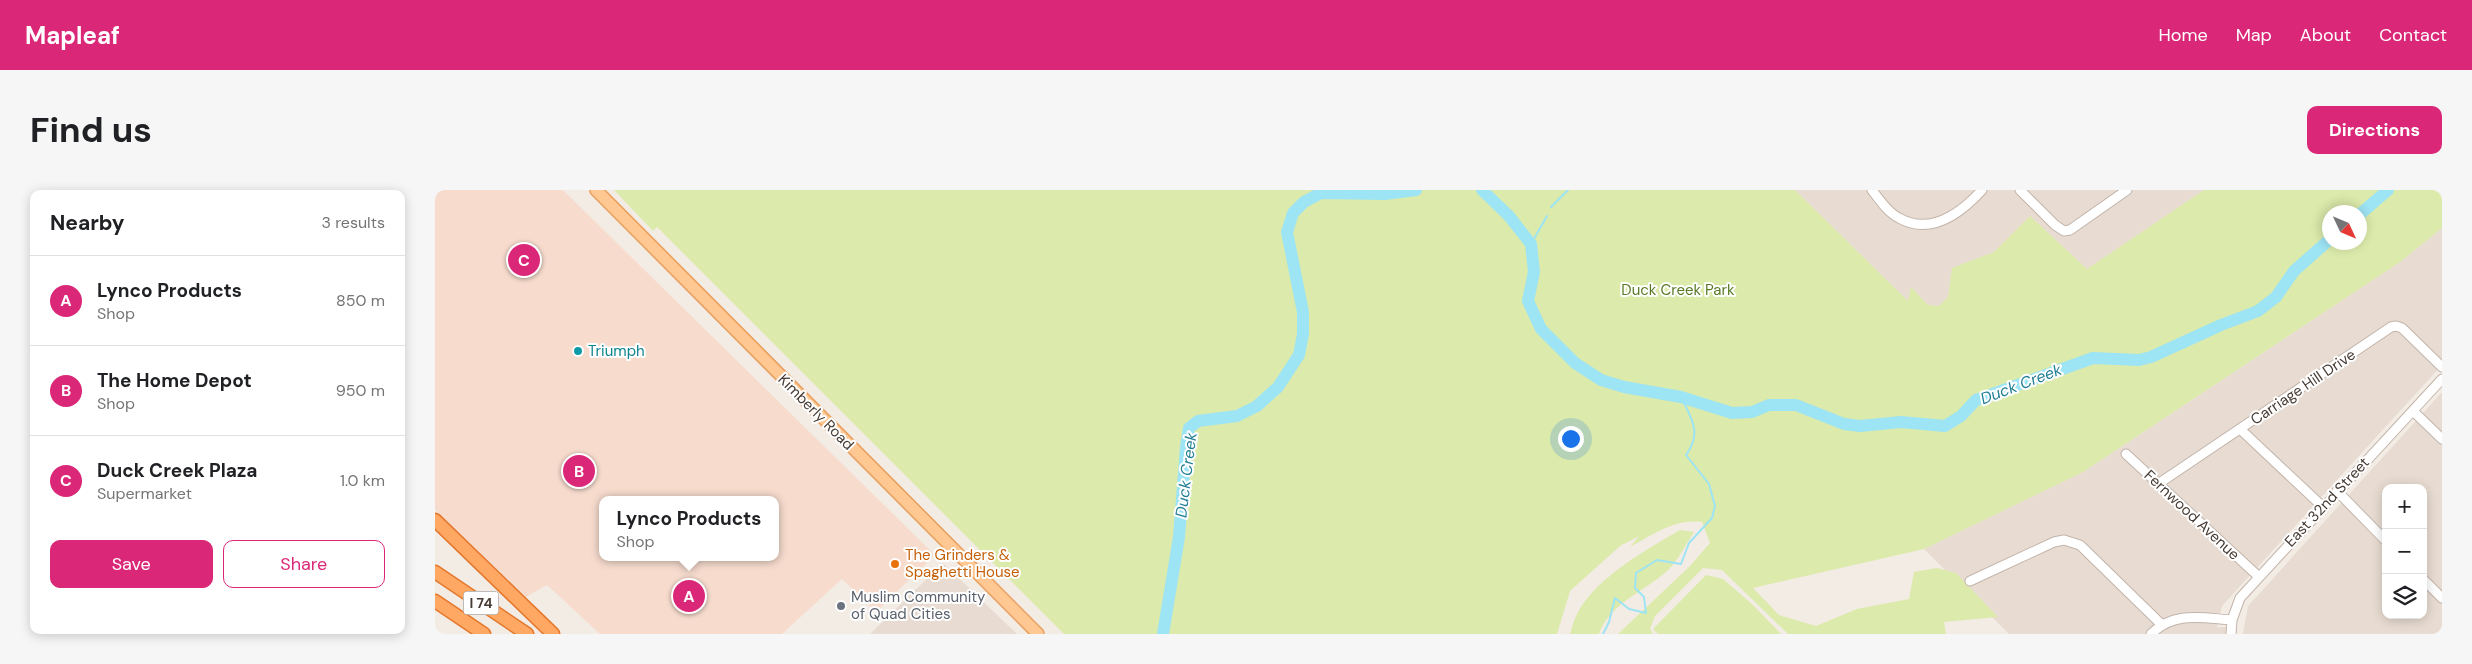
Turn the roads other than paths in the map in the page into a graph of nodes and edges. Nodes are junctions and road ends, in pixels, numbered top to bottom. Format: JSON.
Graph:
{"nodes":[{"id":1,"x":596,"y":190,"type":"edge"},
{"id":2,"x":1872,"y":190,"type":"edge"},
{"id":3,"x":1982,"y":190,"type":"edge"},
{"id":4,"x":2020,"y":190,"type":"edge"},
{"id":5,"x":2127,"y":190,"type":"edge"},
{"id":6,"x":2442,"y":367,"type":"edge"},
{"id":7,"x":2442,"y":380,"type":"edge"},
{"id":8,"x":2413,"y":411,"type":"junction"},
{"id":9,"x":2240,"y":429,"type":"junction"},
{"id":10,"x":2442,"y":439,"type":"edge"},
{"id":11,"x":2126,"y":454,"type":"dead end"},
{"id":12,"x":2158,"y":484,"type":"junction"},
{"id":13,"x":2337,"y":492,"type":"junction"},
{"id":14,"x":2323,"y":507,"type":"junction"},
{"id":15,"x":435,"y":520,"type":"edge"},
{"id":16,"x":2382,"y":537,"type":"edge"},
{"id":17,"x":435,"y":572,"type":"edge"},
{"id":18,"x":2258,"y":576,"type":"junction"},
{"id":19,"x":1970,"y":581,"type":"dead end"},
{"id":20,"x":2427,"y":583,"type":"edge"},
{"id":21,"x":2442,"y":598,"type":"edge"},
{"id":22,"x":435,"y":601,"type":"edge"},
{"id":23,"x":2232,"y":620,"type":"junction"},
{"id":24,"x":2161,"y":624,"type":"junction"},
{"id":25,"x":484,"y":634,"type":"edge"},
{"id":26,"x":527,"y":634,"type":"edge"},
{"id":27,"x":553,"y":634,"type":"edge"},
{"id":28,"x":1038,"y":634,"type":"edge"},
{"id":29,"x":2151,"y":634,"type":"edge"},
{"id":30,"x":2231,"y":634,"type":"edge"}],
"edges":[{"from":1,"to":28,"type":"main road","name":"Kimberly Road"},
{"from":2,"to":3,"type":"street"},
{"from":4,"to":5,"type":"street"},
{"from":6,"to":9,"type":"street","name":"Carriage Hill Drive"},
{"from":7,"to":8,"type":"street","name":"East 32nd Street"},
{"from":8,"to":10,"type":"street"},
{"from":8,"to":13,"type":"street","name":"East 32nd Street"},
{"from":9,"to":12,"type":"street","name":"Carriage Hill Drive"},
{"from":9,"to":14,"type":"street"},
{"from":11,"to":12,"type":"street","name":"Fernwood Avenue"},
{"from":12,"to":18,"type":"street","name":"Fernwood Avenue"},
{"from":13,"to":14,"type":"street","name":"East 32nd Street"},
{"from":13,"to":16,"type":"street"},
{"from":14,"to":18,"type":"street","name":"East 32nd Street"},
{"from":15,"to":27,"type":"highway"},
{"from":17,"to":26,"type":"highway","number":"I 74"},
{"from":18,"to":23,"type":"street","name":"East 32nd Street"},
{"from":19,"to":24,"type":"street"},
{"from":20,"to":21,"type":"street"},
{"from":22,"to":25,"type":"highway","number":"I 74"},
{"from":23,"to":24,"type":"street"},
{"from":23,"to":30,"type":"street","name":"East 32nd Street"},
{"from":24,"to":29,"type":"street"}]}
